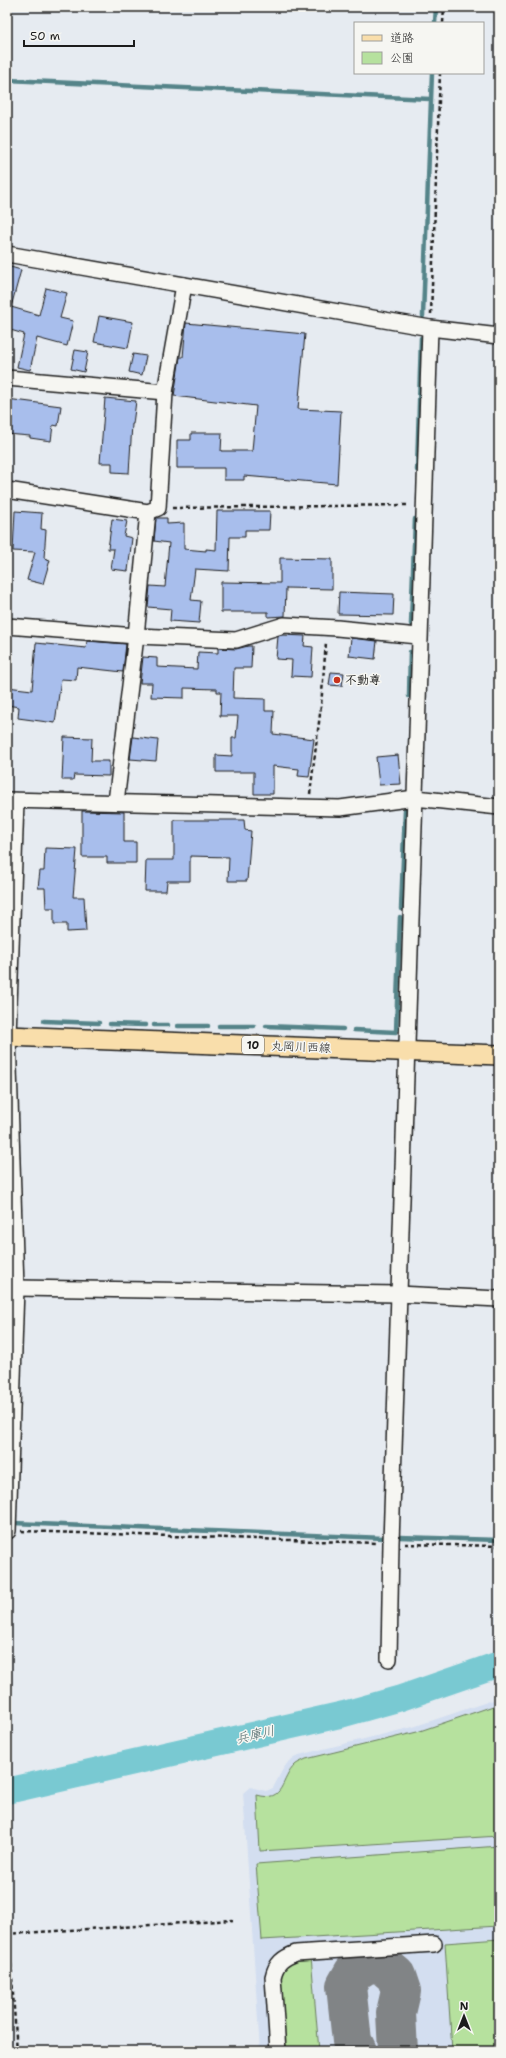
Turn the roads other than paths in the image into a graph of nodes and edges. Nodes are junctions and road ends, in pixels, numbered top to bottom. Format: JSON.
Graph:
{"nodes":[{"id":1,"x":7,"y":254,"type":"edge"},
{"id":2,"x":184,"y":285,"type":"junction"},
{"id":3,"x":430,"y":328,"type":"junction"},
{"id":4,"x":499,"y":336,"type":"edge"},
{"id":5,"x":7,"y":378,"type":"edge"},
{"id":6,"x":165,"y":392,"type":"junction"},
{"id":7,"x":7,"y":490,"type":"edge"},
{"id":8,"x":153,"y":510,"type":"junction"},
{"id":9,"x":7,"y":626,"type":"edge"},
{"id":10,"x":136,"y":636,"type":"junction"},
{"id":11,"x":418,"y":636,"type":"junction"},
{"id":12,"x":415,"y":798,"type":"junction"},
{"id":13,"x":12,"y":800,"type":"edge"},
{"id":14,"x":116,"y":802,"type":"junction"},
{"id":15,"x":499,"y":807,"type":"edge"},
{"id":16,"x":8,"y":1036,"type":"edge"},
{"id":17,"x":406,"y":1051,"type":"junction"},
{"id":18,"x":499,"y":1055,"type":"edge"},
{"id":19,"x":16,"y":1288,"type":"junction"},
{"id":20,"x":398,"y":1294,"type":"junction"},
{"id":21,"x":499,"y":1299,"type":"edge"},
{"id":22,"x":8,"y":1531,"type":"edge"},
{"id":23,"x":390,"y":1659,"type":"dead end"},
{"id":24,"x":434,"y":1944,"type":"dead end"},
{"id":25,"x":278,"y":2051,"type":"edge"}],
"edges":[{"from":1,"to":2,"type":"street"},
{"from":2,"to":3,"type":"street"},
{"from":2,"to":6,"type":"street"},
{"from":3,"to":4,"type":"street"},
{"from":3,"to":11,"type":"street"},
{"from":5,"to":6,"type":"street"},
{"from":6,"to":8,"type":"street"},
{"from":7,"to":8,"type":"street"},
{"from":8,"to":10,"type":"street"},
{"from":9,"to":10,"type":"street"},
{"from":10,"to":11,"type":"street"},
{"from":10,"to":14,"type":"street"},
{"from":11,"to":12,"type":"street"},
{"from":12,"to":14,"type":"street"},
{"from":12,"to":15,"type":"street"},
{"from":12,"to":17,"type":"street"},
{"from":13,"to":14,"type":"street"},
{"from":13,"to":16,"type":"street"},
{"from":16,"to":17,"type":"main road","name":"丸岡川西線","number":"10"},
{"from":16,"to":19,"type":"street"},
{"from":17,"to":18,"type":"main road","name":"丸岡川西線","number":"10"},
{"from":17,"to":20,"type":"street"},
{"from":19,"to":20,"type":"street"},
{"from":19,"to":22,"type":"street"},
{"from":20,"to":21,"type":"street"},
{"from":20,"to":23,"type":"street"},
{"from":24,"to":25,"type":"street"}]}
